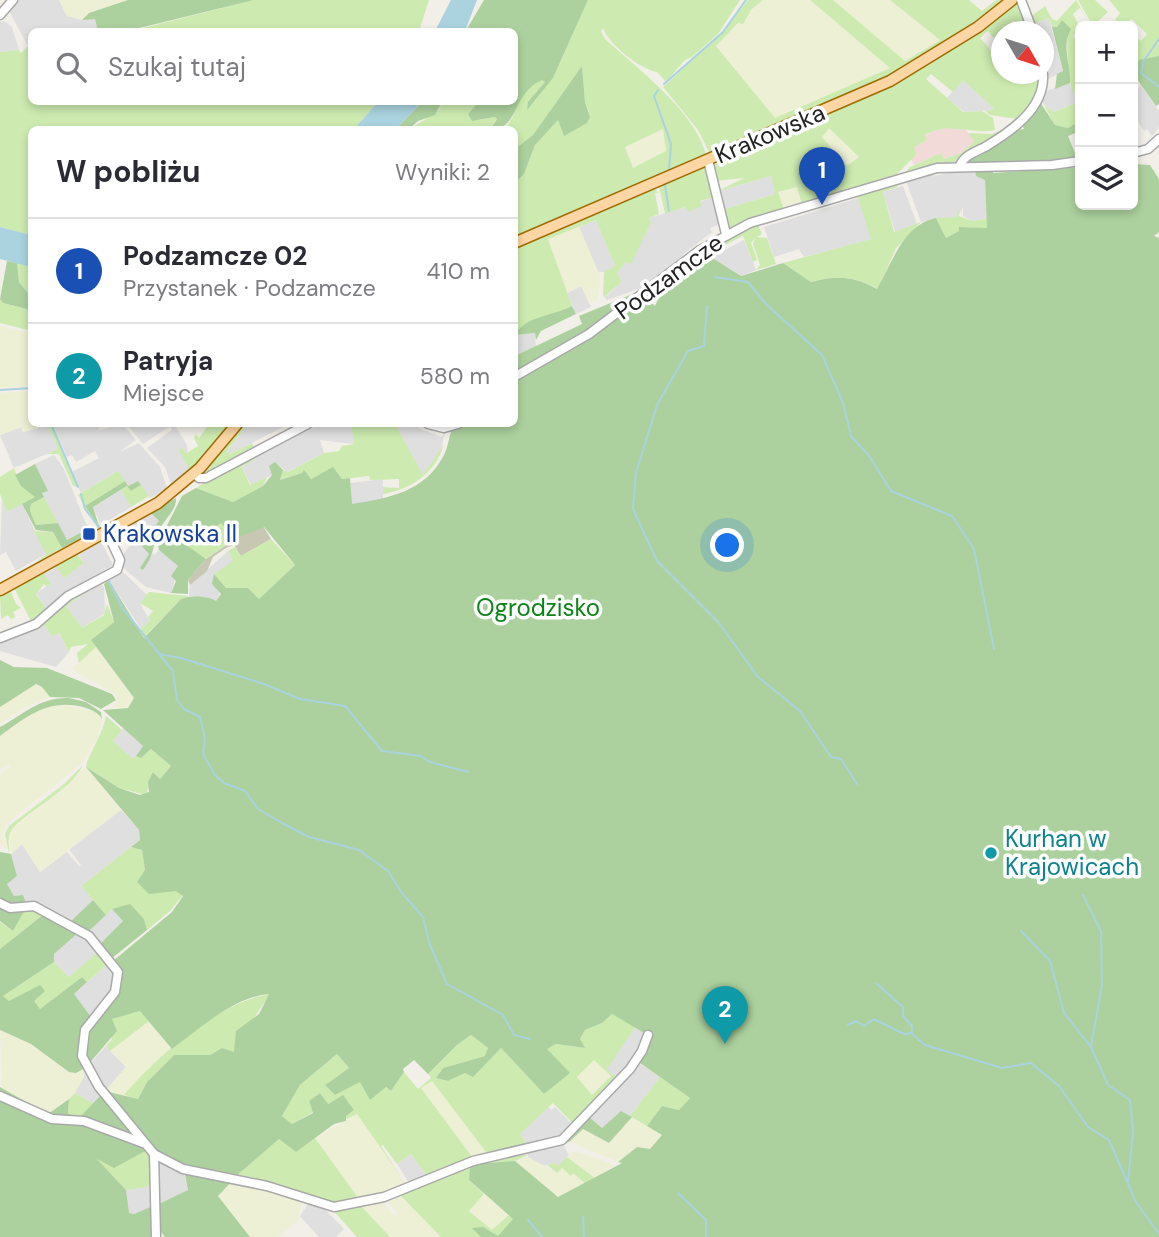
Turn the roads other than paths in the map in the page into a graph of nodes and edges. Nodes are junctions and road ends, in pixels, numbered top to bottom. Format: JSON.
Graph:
{"nodes":[{"id":1,"x":13,"y":0,"type":"edge"},
{"id":2,"x":1012,"y":0,"type":"edge"},
{"id":3,"x":1021,"y":0,"type":"edge"},
{"id":4,"x":0,"y":15,"type":"edge"},
{"id":5,"x":1029,"y":21,"type":"edge"},
{"id":6,"x":1042,"y":84,"type":"edge"},
{"id":7,"x":1159,"y":139,"type":"edge"},
{"id":8,"x":1138,"y":152,"type":"edge"},
{"id":9,"x":708,"y":160,"type":"junction"},
{"id":10,"x":1075,"y":162,"type":"edge"},
{"id":11,"x":960,"y":166,"type":"junction"},
{"id":12,"x":726,"y":234,"type":"junction"},
{"id":13,"x":518,"y":241,"type":"edge"},
{"id":14,"x":518,"y":375,"type":"edge"},
{"id":15,"x":234,"y":427,"type":"edge"},
{"id":16,"x":302,"y":427,"type":"edge"},
{"id":17,"x":194,"y":474,"type":"junction"},
{"id":18,"x":107,"y":532,"type":"junction"},
{"id":19,"x":0,"y":590,"type":"edge"},
{"id":20,"x":0,"y":638,"type":"edge"},
{"id":21,"x":0,"y":903,"type":"edge"},
{"id":22,"x":648,"y":1035,"type":"dead end"},
{"id":23,"x":0,"y":1096,"type":"edge"},
{"id":24,"x":146,"y":1144,"type":"junction"},
{"id":25,"x":154,"y":1154,"type":"junction"},
{"id":26,"x":156,"y":1237,"type":"edge"}],
"edges":[{"from":1,"to":4,"type":"street"},
{"from":2,"to":9,"type":"main road","name":"Krakowska"},
{"from":3,"to":5,"type":"street"},
{"from":6,"to":11,"type":"street"},
{"from":7,"to":8,"type":"street"},
{"from":9,"to":12,"type":"street"},
{"from":9,"to":13,"type":"main road","name":"Krakowska"},
{"from":10,"to":11,"type":"street","name":"Podzamcze"},
{"from":11,"to":12,"type":"street","name":"Podzamcze"},
{"from":12,"to":14,"type":"street","name":"Podzamcze"},
{"from":15,"to":17,"type":"main road"},
{"from":16,"to":17,"type":"street"},
{"from":17,"to":18,"type":"main road"},
{"from":18,"to":19,"type":"main road"},
{"from":18,"to":20,"type":"street"},
{"from":21,"to":24,"type":"street"},
{"from":22,"to":25,"type":"street"},
{"from":23,"to":24,"type":"street"},
{"from":24,"to":25,"type":"street"},
{"from":25,"to":26,"type":"street"}]}
